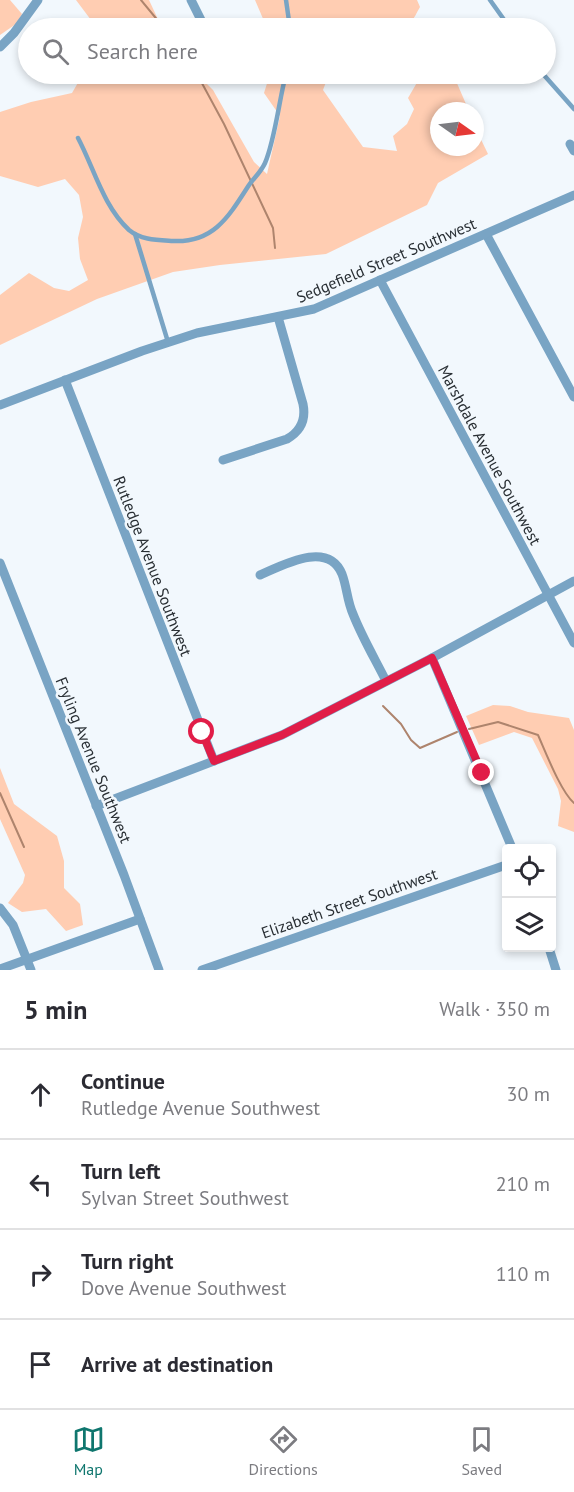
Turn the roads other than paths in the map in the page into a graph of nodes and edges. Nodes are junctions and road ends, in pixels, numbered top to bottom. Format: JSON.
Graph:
{"nodes":[{"id":1,"x":38,"y":0,"type":"edge"},
{"id":2,"x":191,"y":0,"type":"edge"},
{"id":3,"x":286,"y":0,"type":"edge"},
{"id":4,"x":490,"y":0,"type":"edge"},
{"id":5,"x":25,"y":18,"type":"edge"},
{"id":6,"x":200,"y":18,"type":"edge"},
{"id":7,"x":289,"y":18,"type":"edge"},
{"id":8,"x":503,"y":18,"type":"edge"},
{"id":9,"x":18,"y":28,"type":"edge"},
{"id":10,"x":0,"y":47,"type":"edge"},
{"id":11,"x":284,"y":84,"type":"edge"},
{"id":12,"x":552,"y":84,"type":"edge"},
{"id":13,"x":574,"y":109,"type":"edge"},
{"id":14,"x":78,"y":138,"type":"dead end"},
{"id":15,"x":574,"y":195,"type":"edge"},
{"id":16,"x":135,"y":234,"type":"junction"},
{"id":17,"x":486,"y":234,"type":"junction"},
{"id":18,"x":380,"y":280,"type":"junction"},
{"id":19,"x":278,"y":317,"type":"junction"},
{"id":20,"x":168,"y":342,"type":"junction"},
{"id":21,"x":65,"y":380,"type":"junction"},
{"id":22,"x":574,"y":397,"type":"edge"},
{"id":23,"x":0,"y":405,"type":"edge"},
{"id":24,"x":223,"y":460,"type":"dead end"},
{"id":25,"x":0,"y":563,"type":"edge"},
{"id":26,"x":260,"y":574,"type":"dead end"},
{"id":27,"x":574,"y":581,"type":"edge"},
{"id":28,"x":548,"y":595,"type":"junction"},
{"id":29,"x":574,"y":643,"type":"edge"},
{"id":30,"x":432,"y":658,"type":"junction"},
{"id":31,"x":386,"y":681,"type":"junction"},
{"id":32,"x":214,"y":761,"type":"junction"},
{"id":33,"x":96,"y":806,"type":"junction"},
{"id":34,"x":510,"y":844,"type":"edge"},
{"id":35,"x":502,"y":867,"type":"edge"},
{"id":36,"x":0,"y":908,"type":"edge"},
{"id":37,"x":140,"y":919,"type":"junction"},
{"id":38,"x":550,"y":952,"type":"edge"},
{"id":39,"x":27,"y":959,"type":"junction"},
{"id":40,"x":0,"y":969,"type":"edge"},
{"id":41,"x":31,"y":970,"type":"edge"},
{"id":42,"x":159,"y":970,"type":"edge"},
{"id":43,"x":202,"y":970,"type":"edge"},
{"id":44,"x":556,"y":970,"type":"edge"}],
"edges":[{"from":1,"to":5,"type":"street"},
{"from":2,"to":6,"type":"street"},
{"from":3,"to":7,"type":"lane"},
{"from":4,"to":8,"type":"lane"},
{"from":9,"to":10,"type":"street"},
{"from":11,"to":16,"type":"lane"},
{"from":12,"to":13,"type":"lane"},
{"from":14,"to":16,"type":"lane"},
{"from":15,"to":17,"type":"street","name":"Sedgefield Street Southwest"},
{"from":16,"to":20,"type":"lane"},
{"from":17,"to":18,"type":"street","name":"Sedgefield Street Southwest"},
{"from":17,"to":22,"type":"street"},
{"from":18,"to":19,"type":"street","name":"Sedgefield Street Southwest"},
{"from":18,"to":28,"type":"street","name":"Marshdale Avenue Southwest"},
{"from":19,"to":20,"type":"street","name":"Sedgefield Street Southwest"},
{"from":19,"to":24,"type":"street"},
{"from":20,"to":21,"type":"street","name":"Sedgefield Street Southwest"},
{"from":21,"to":23,"type":"street","name":"Sedgefield Street Southwest"},
{"from":21,"to":32,"type":"street","name":"Rutledge Avenue Southwest"},
{"from":25,"to":33,"type":"street","name":"Fryling Avenue Southwest"},
{"from":26,"to":31,"type":"street"},
{"from":27,"to":28,"type":"street"},
{"from":28,"to":29,"type":"street","name":"Marshdale Avenue Southwest"},
{"from":28,"to":30,"type":"street"},
{"from":30,"to":31,"type":"street"},
{"from":30,"to":34,"type":"street"},
{"from":31,"to":32,"type":"street"},
{"from":32,"to":33,"type":"street"},
{"from":33,"to":37,"type":"street","name":"Fryling Avenue Southwest"},
{"from":35,"to":43,"type":"street","name":"Elizabeth Street Southwest"},
{"from":36,"to":39,"type":"street"},
{"from":37,"to":39,"type":"street"},
{"from":37,"to":42,"type":"street","name":"Fryling Avenue Southwest"},
{"from":38,"to":44,"type":"street"},
{"from":39,"to":40,"type":"street"},
{"from":39,"to":41,"type":"street"}]}
